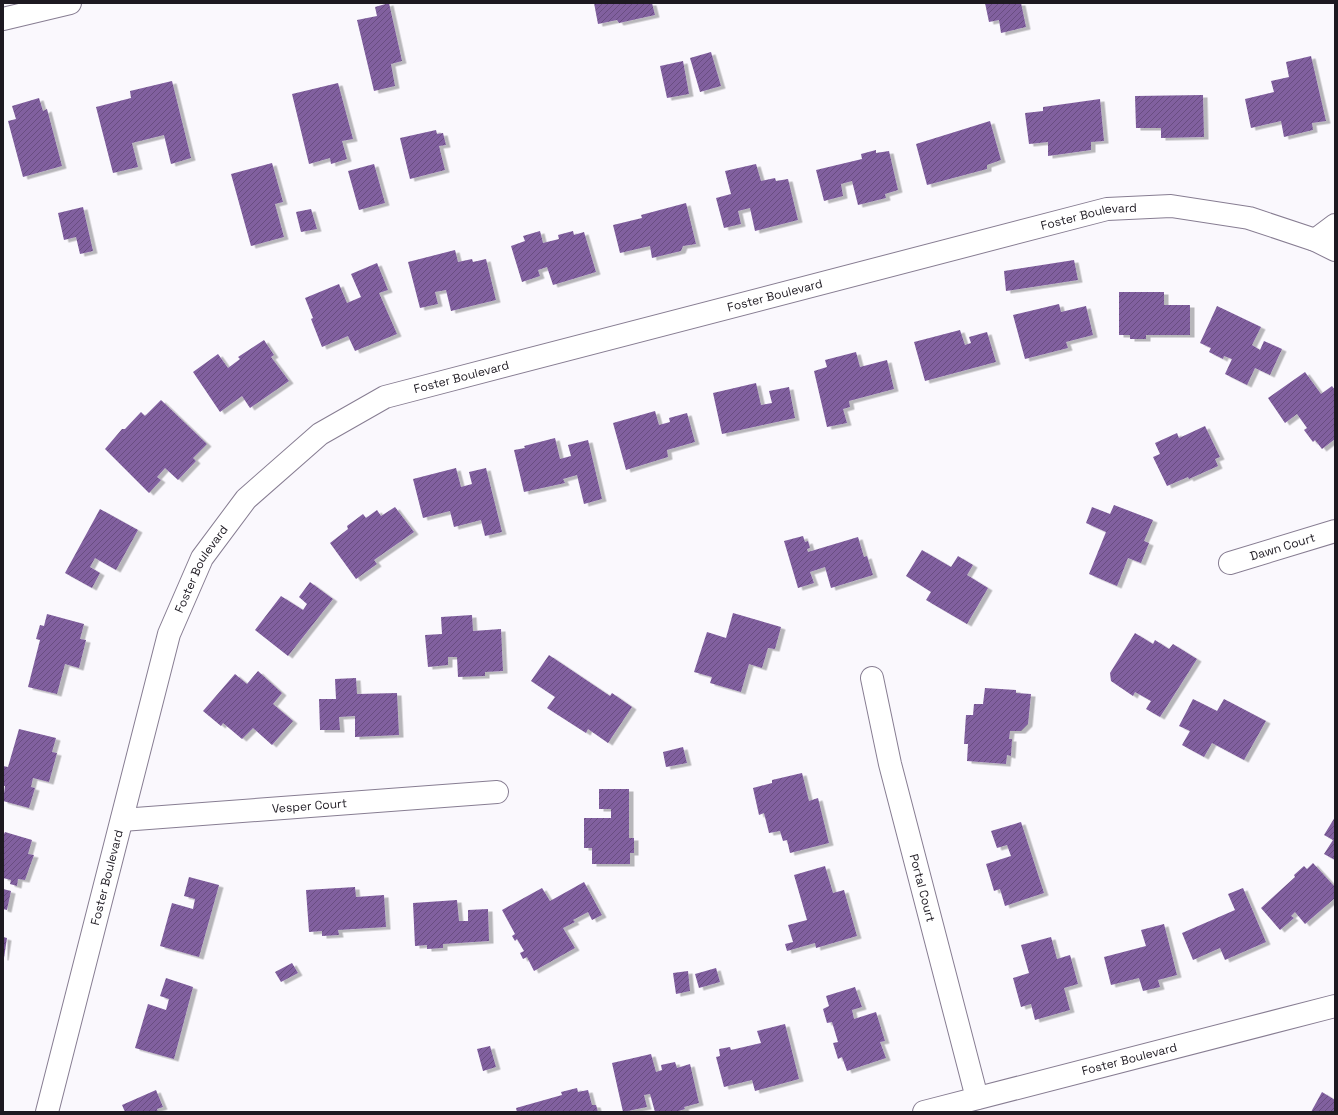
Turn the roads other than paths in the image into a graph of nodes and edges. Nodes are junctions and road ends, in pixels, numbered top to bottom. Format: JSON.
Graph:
{"nodes":[{"id":1,"x":70,"y":3,"type":"edge"},
{"id":2,"x":3,"y":19,"type":"edge"},
{"id":3,"x":1335,"y":225,"type":"edge"},
{"id":4,"x":1315,"y":240,"type":"junction"},
{"id":5,"x":1335,"y":250,"type":"edge"},
{"id":6,"x":1335,"y":531,"type":"edge"},
{"id":7,"x":1230,"y":562,"type":"dead end"},
{"id":8,"x":872,"y":678,"type":"dead end"},
{"id":9,"x":497,"y":792,"type":"dead end"},
{"id":10,"x":122,"y":820,"type":"junction"},
{"id":11,"x":1335,"y":1006,"type":"edge"},
{"id":12,"x":977,"y":1098,"type":"junction"},
{"id":13,"x":48,"y":1112,"type":"edge"},
{"id":14,"x":924,"y":1112,"type":"edge"}],
"edges":[{"from":1,"to":2,"type":"street"},
{"from":3,"to":4,"type":"street"},
{"from":4,"to":5,"type":"street","name":"Foster Boulevard"},
{"from":4,"to":10,"type":"street","name":"Foster Boulevard"},
{"from":6,"to":7,"type":"street","name":"Dawn Court"},
{"from":8,"to":12,"type":"street","name":"Portal Court"},
{"from":9,"to":10,"type":"street","name":"Vesper Court"},
{"from":10,"to":13,"type":"street","name":"Foster Boulevard"},
{"from":11,"to":12,"type":"street","name":"Foster Boulevard"},
{"from":12,"to":14,"type":"street","name":"Foster Boulevard"}]}
